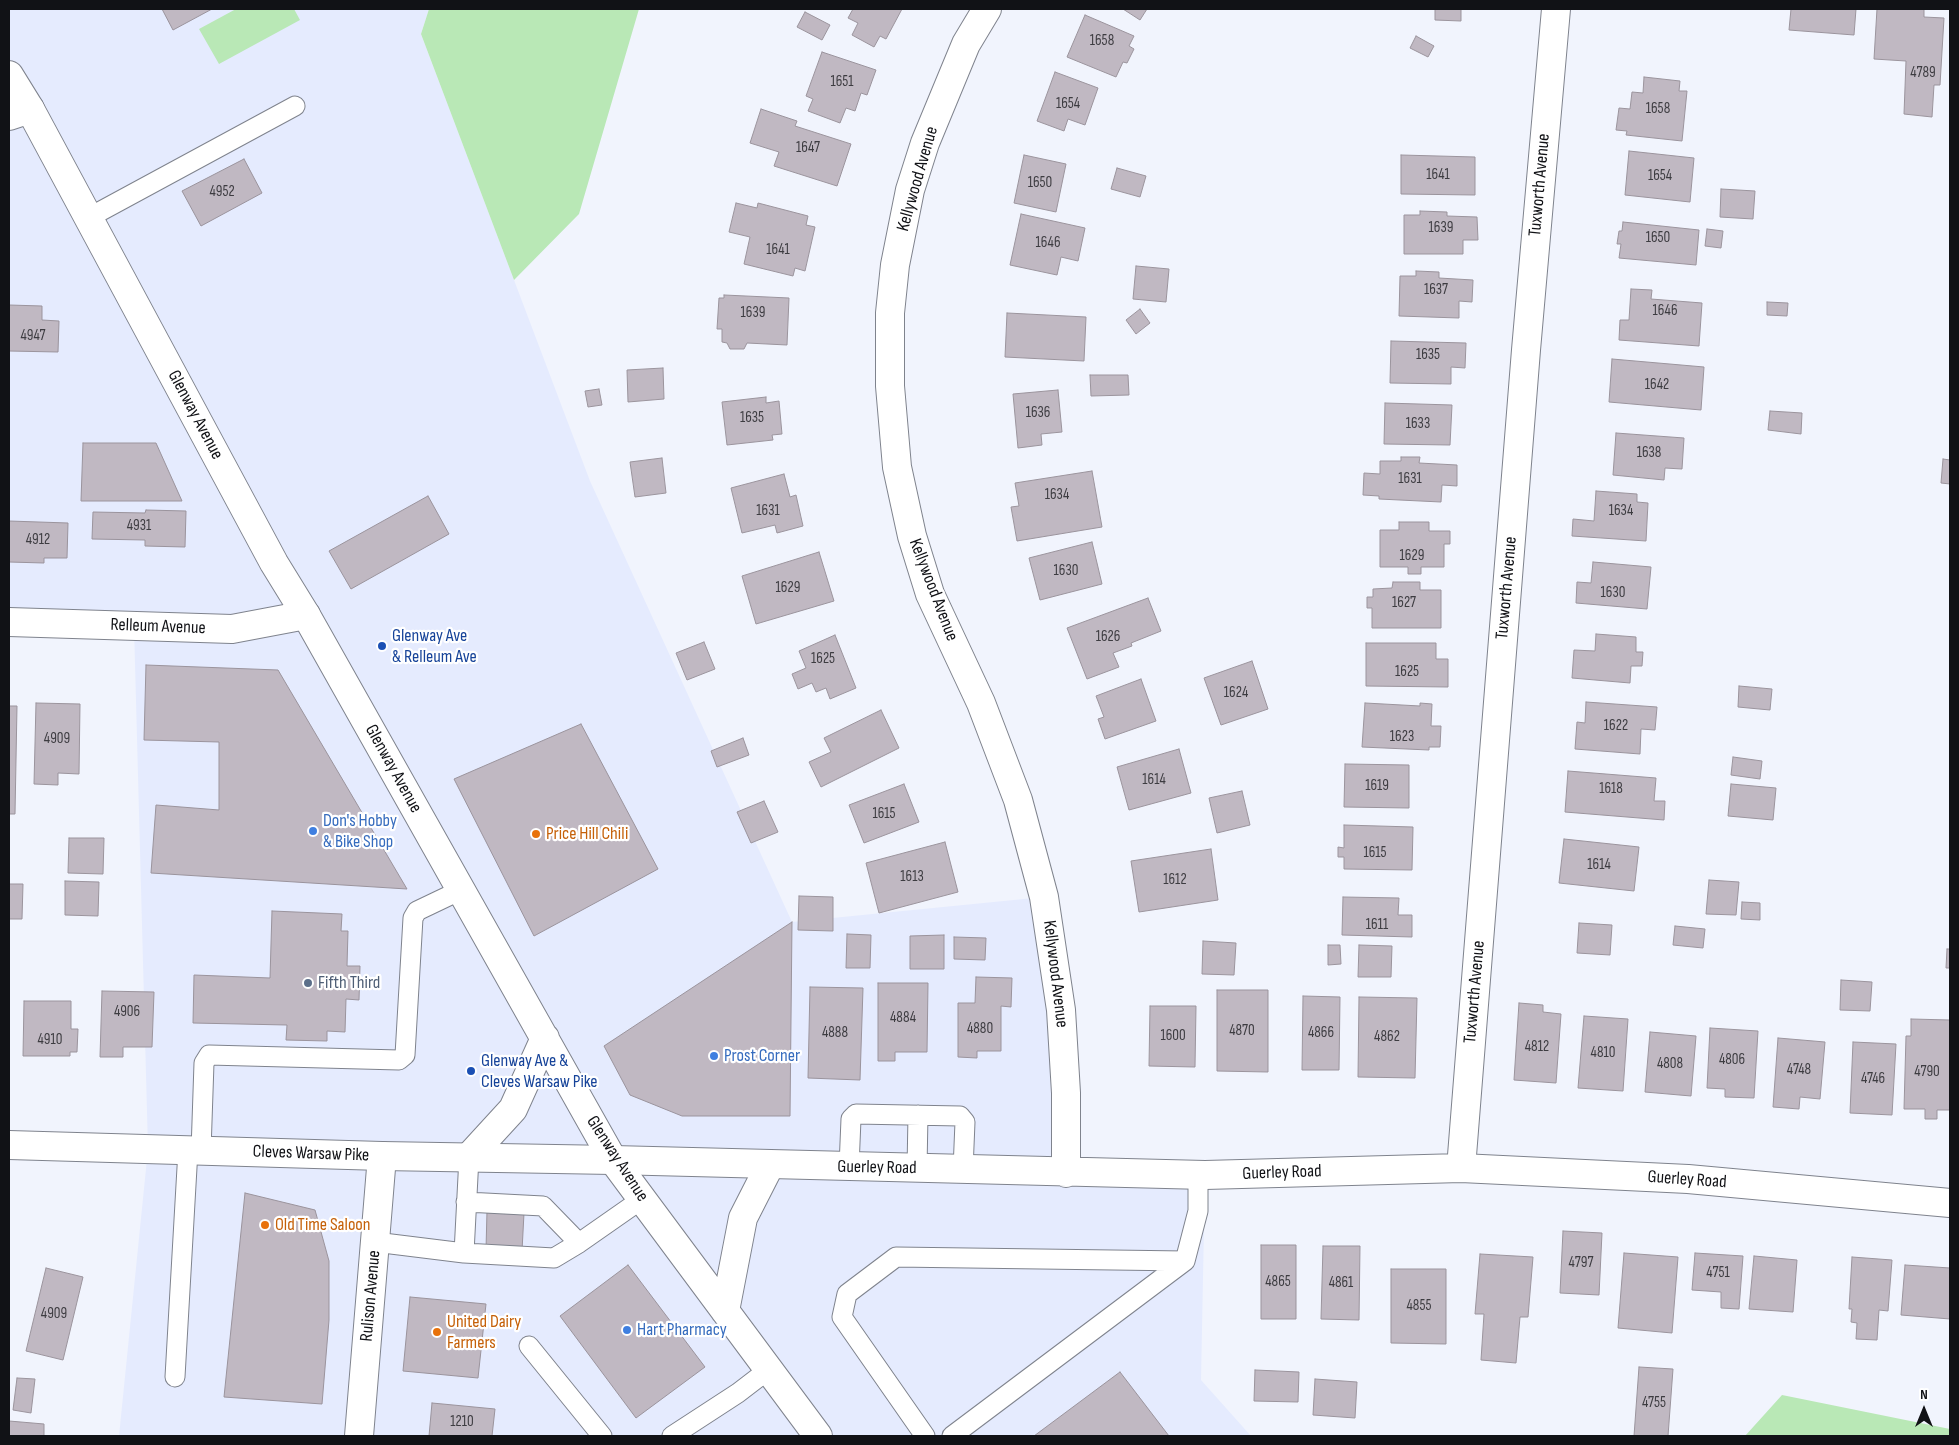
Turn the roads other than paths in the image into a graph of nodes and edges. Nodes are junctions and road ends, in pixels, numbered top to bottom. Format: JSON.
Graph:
{"nodes":[{"id":1,"x":987,"y":9,"type":"edge"},
{"id":2,"x":1556,"y":9,"type":"edge"},
{"id":3,"x":9,"y":75,"type":"edge"},
{"id":4,"x":295,"y":106,"type":"dead end"},
{"id":5,"x":19,"y":113,"type":"edge"},
{"id":6,"x":88,"y":218,"type":"junction"},
{"id":7,"x":306,"y":615,"type":"junction"},
{"id":8,"x":9,"y":622,"type":"edge"},
{"id":9,"x":461,"y":890,"type":"junction"},
{"id":10,"x":545,"y":1038,"type":"junction"},
{"id":11,"x":918,"y":1115,"type":"junction"},
{"id":12,"x":9,"y":1144,"type":"edge"},
{"id":13,"x":195,"y":1150,"type":"junction"},
{"id":14,"x":382,"y":1156,"type":"junction"},
{"id":15,"x":469,"y":1158,"type":"junction"},
{"id":16,"x":613,"y":1160,"type":"junction"},
{"id":17,"x":770,"y":1165,"type":"junction"},
{"id":18,"x":850,"y":1167,"type":"junction"},
{"id":19,"x":1461,"y":1168,"type":"junction"},
{"id":20,"x":917,"y":1169,"type":"junction"},
{"id":21,"x":963,"y":1170,"type":"junction"},
{"id":22,"x":1066,"y":1173,"type":"junction"},
{"id":23,"x":1198,"y":1175,"type":"junction"},
{"id":24,"x":642,"y":1199,"type":"junction"},
{"id":25,"x":466,"y":1202,"type":"junction"},
{"id":26,"x":1950,"y":1204,"type":"edge"},
{"id":27,"x":375,"y":1242,"type":"junction"},
{"id":28,"x":579,"y":1244,"type":"junction"},
{"id":29,"x":464,"y":1253,"type":"junction"},
{"id":30,"x":1185,"y":1261,"type":"junction"},
{"id":31,"x":725,"y":1311,"type":"junction"},
{"id":32,"x":529,"y":1346,"type":"dead end"},
{"id":33,"x":768,"y":1370,"type":"junction"},
{"id":34,"x":175,"y":1377,"type":"dead end"},
{"id":35,"x":359,"y":1436,"type":"edge"},
{"id":36,"x":602,"y":1436,"type":"edge"},
{"id":37,"x":672,"y":1436,"type":"edge"},
{"id":38,"x":818,"y":1436,"type":"edge"},
{"id":39,"x":925,"y":1436,"type":"edge"},
{"id":40,"x":952,"y":1436,"type":"edge"}],
"edges":[{"from":1,"to":22,"type":"street","name":"Kellywood Avenue"},
{"from":2,"to":19,"type":"street","name":"Tuxworth Avenue"},
{"from":3,"to":5,"type":"street","name":"Glenway Avenue"},
{"from":4,"to":6,"type":"lane"},
{"from":5,"to":6,"type":"street","name":"Glenway Avenue"},
{"from":6,"to":7,"type":"street","name":"Glenway Avenue"},
{"from":7,"to":8,"type":"street","name":"Relleum Avenue"},
{"from":7,"to":9,"type":"street","name":"Glenway Avenue"},
{"from":9,"to":10,"type":"street","name":"Glenway Avenue"},
{"from":9,"to":13,"type":"lane"},
{"from":10,"to":15,"type":"street"},
{"from":10,"to":16,"type":"street","name":"Glenway Avenue"},
{"from":11,"to":18,"type":"lane"},
{"from":11,"to":20,"type":"lane"},
{"from":11,"to":21,"type":"lane"},
{"from":12,"to":13,"type":"street","name":"Cleves Warsaw Pike"},
{"from":13,"to":14,"type":"street","name":"Cleves Warsaw Pike"},
{"from":13,"to":34,"type":"lane"},
{"from":14,"to":15,"type":"street","name":"Cleves Warsaw Pike"},
{"from":14,"to":27,"type":"street","name":"Rulison Avenue"},
{"from":15,"to":16,"type":"street","name":"Cleves Warsaw Pike"},
{"from":15,"to":25,"type":"lane"},
{"from":16,"to":17,"type":"street","name":"Guerley Road"},
{"from":16,"to":24,"type":"street","name":"Glenway Avenue"},
{"from":17,"to":18,"type":"street","name":"Guerley Road"},
{"from":17,"to":31,"type":"street"},
{"from":18,"to":20,"type":"street","name":"Guerley Road"},
{"from":19,"to":23,"type":"street","name":"Guerley Road"},
{"from":19,"to":26,"type":"street","name":"Guerley Road"},
{"from":20,"to":21,"type":"street","name":"Guerley Road"},
{"from":21,"to":22,"type":"street","name":"Guerley Road"},
{"from":22,"to":23,"type":"street","name":"Guerley Road"},
{"from":23,"to":30,"type":"lane"},
{"from":24,"to":28,"type":"lane"},
{"from":24,"to":31,"type":"street","name":"Glenway Avenue"},
{"from":25,"to":28,"type":"lane"},
{"from":25,"to":29,"type":"lane"},
{"from":27,"to":29,"type":"lane"},
{"from":27,"to":35,"type":"street","name":"Rulison Avenue"},
{"from":28,"to":29,"type":"lane"},
{"from":30,"to":39,"type":"lane"},
{"from":30,"to":40,"type":"lane"},
{"from":31,"to":33,"type":"street","name":"Glenway Avenue"},
{"from":32,"to":36,"type":"lane"},
{"from":33,"to":37,"type":"lane"},
{"from":33,"to":38,"type":"street","name":"Glenway Avenue"}]}
